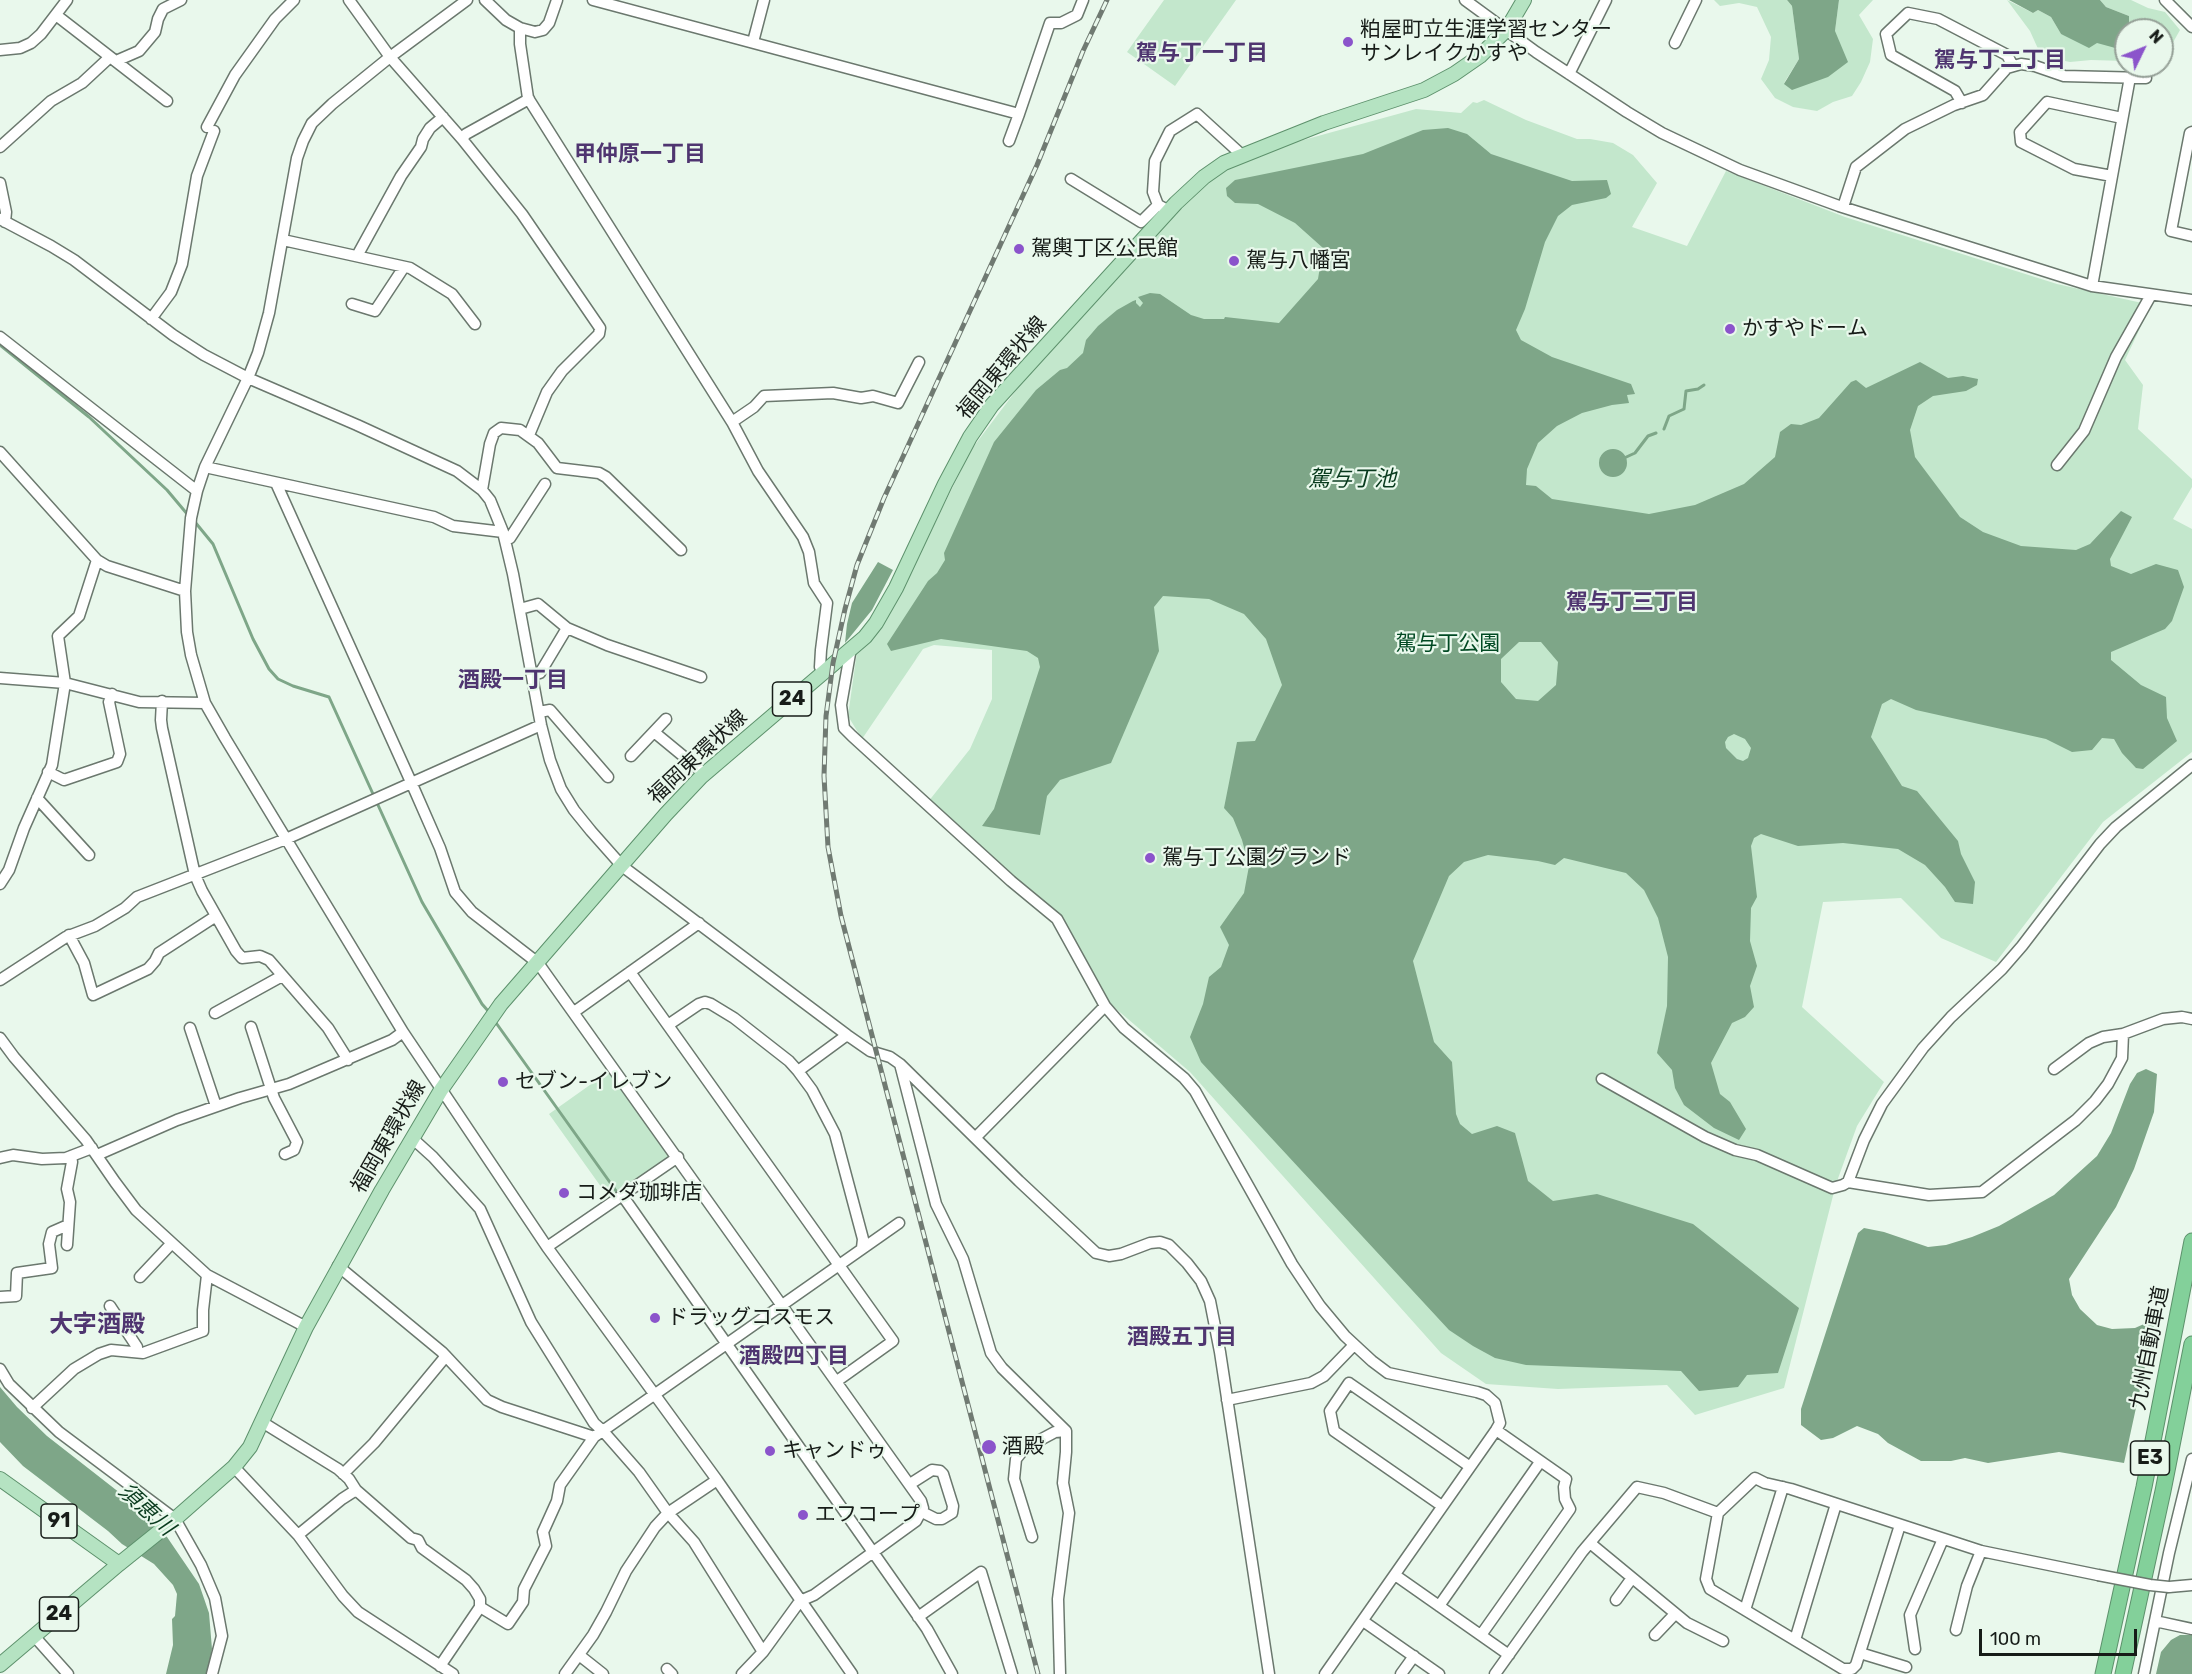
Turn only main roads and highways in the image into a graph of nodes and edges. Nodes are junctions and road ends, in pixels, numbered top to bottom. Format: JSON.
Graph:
{"nodes":[{"id":1,"x":1524,"y":0,"type":"edge"},
{"id":2,"x":2192,"y":1241,"type":"edge"},
{"id":3,"x":2192,"y":1344,"type":"edge"},
{"id":4,"x":0,"y":1479,"type":"edge"},
{"id":5,"x":119,"y":1564,"type":"junction"},
{"id":6,"x":0,"y":1665,"type":"edge"},
{"id":7,"x":2103,"y":1674,"type":"edge"},
{"id":8,"x":2123,"y":1674,"type":"edge"}],
"edges":[{"from":1,"to":5,"type":"main road","name":"福岡東環状線","number":"24"},
{"from":2,"to":7,"type":"highway","name":"九州自動車道","number":"E3"},
{"from":3,"to":8,"type":"highway","name":"九州自動車道","number":"E3"},
{"from":4,"to":5,"type":"main road","number":"91"},
{"from":5,"to":6,"type":"main road","number":"24"}]}
